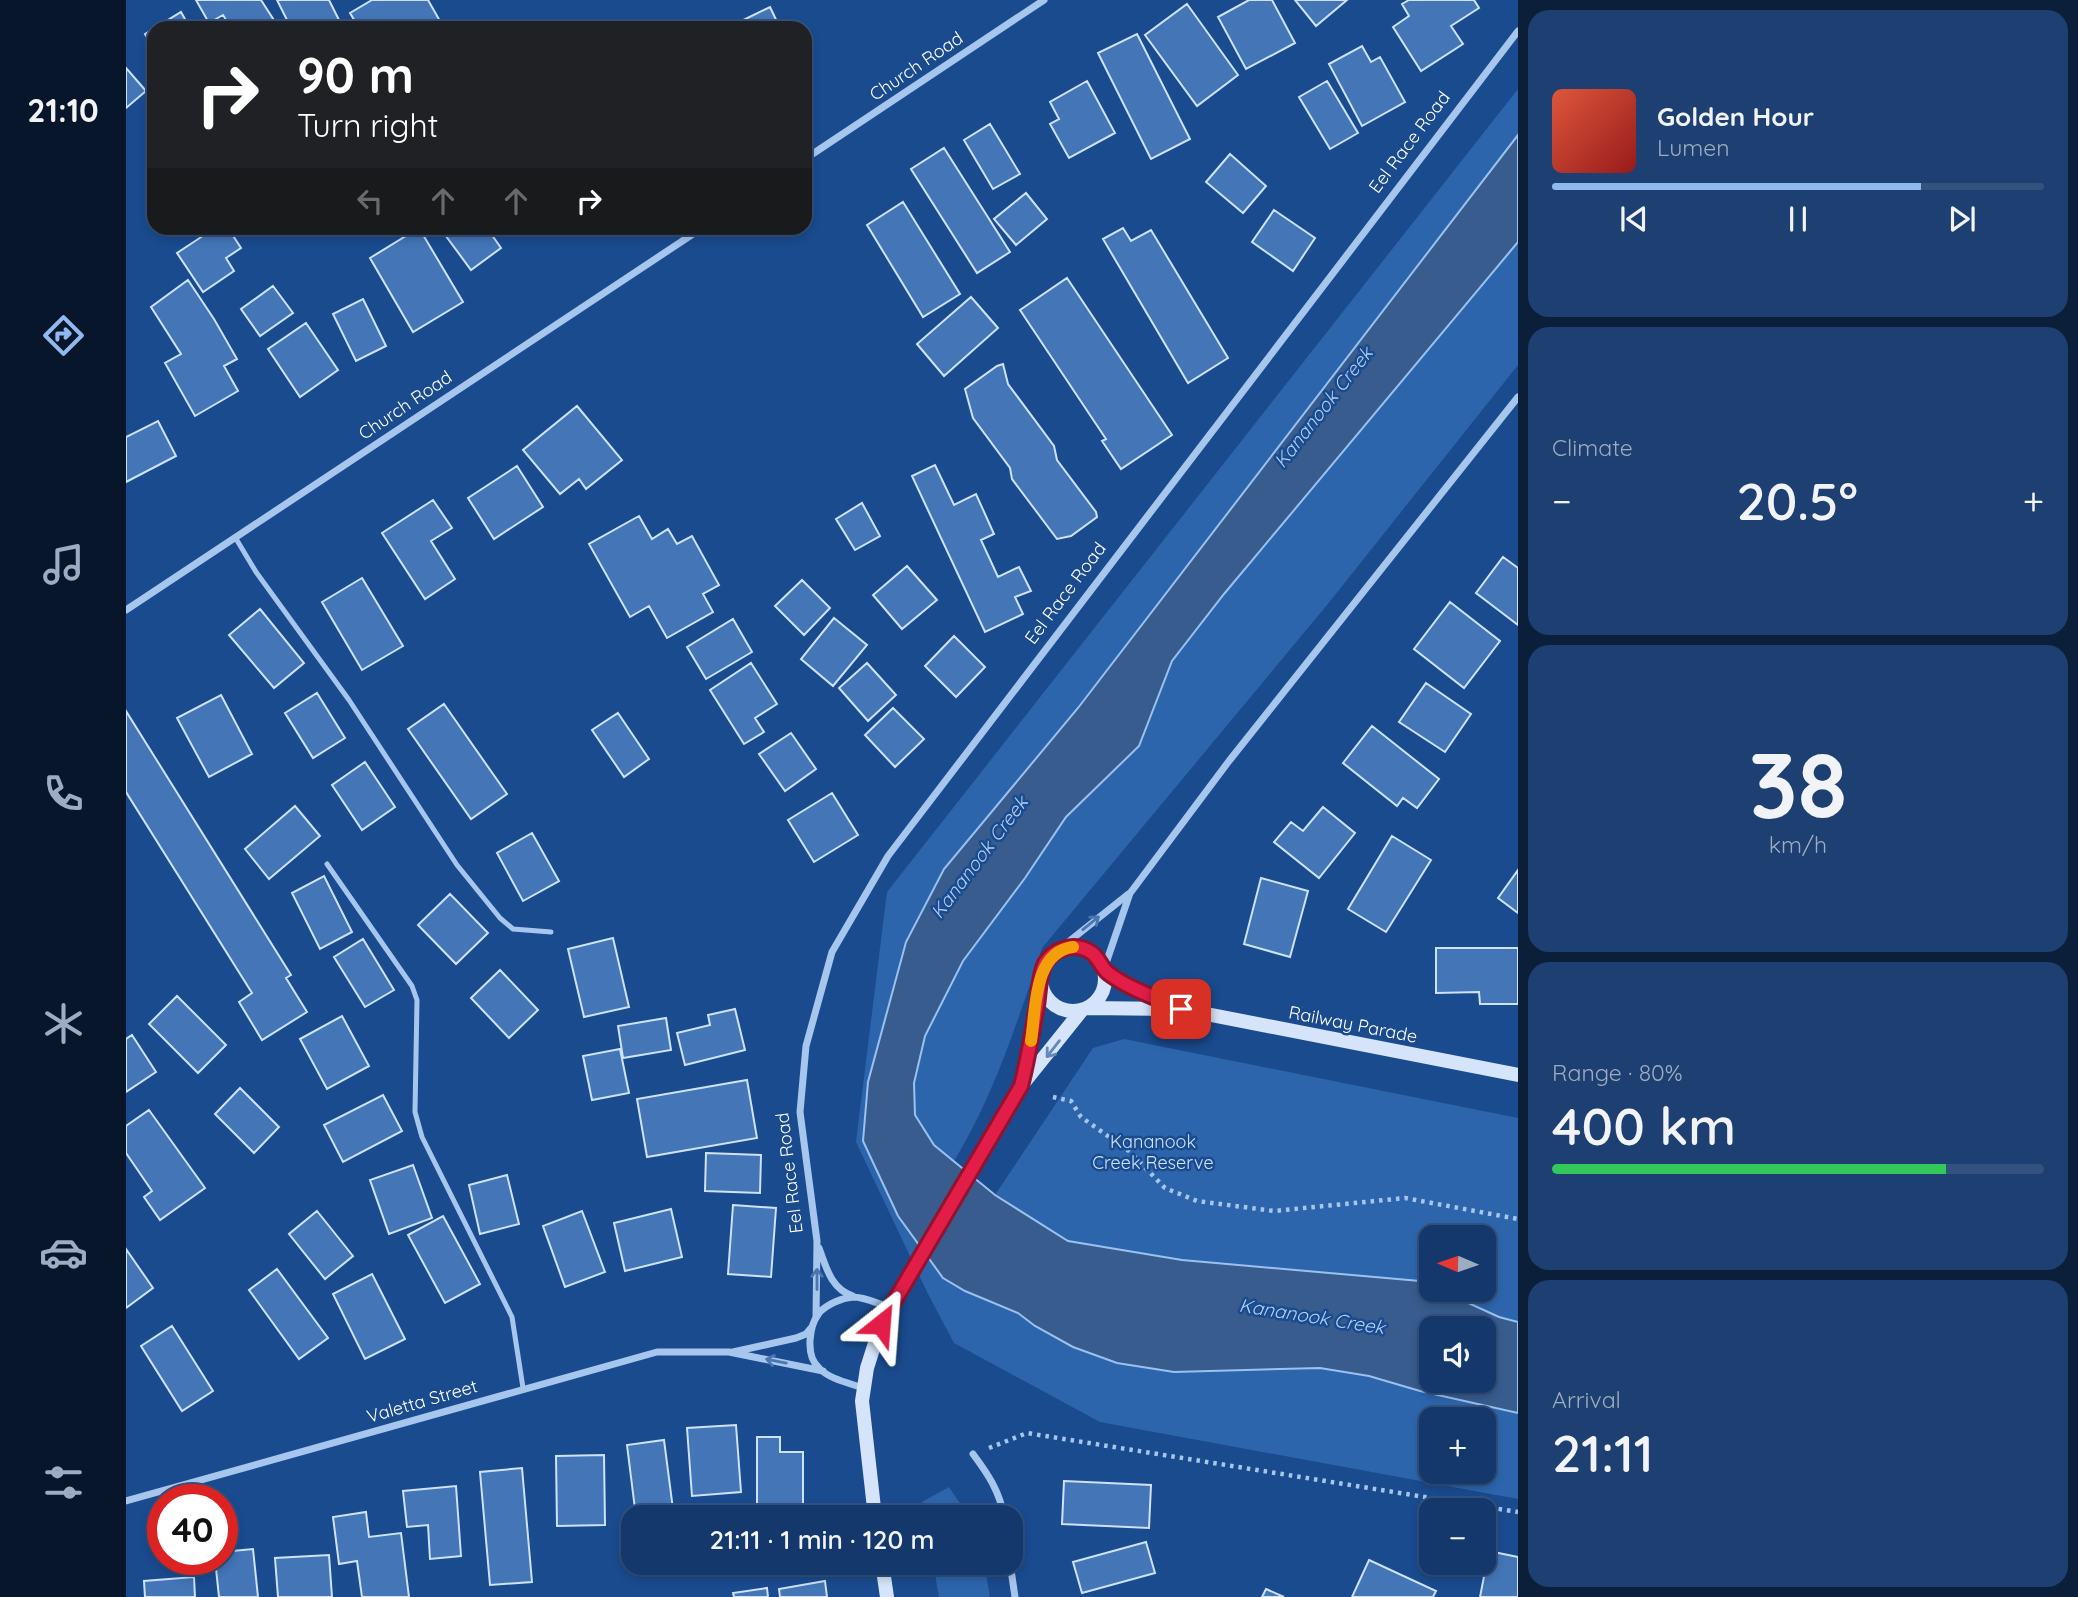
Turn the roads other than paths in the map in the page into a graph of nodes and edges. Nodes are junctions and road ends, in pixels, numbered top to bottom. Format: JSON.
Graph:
{"nodes":[{"id":1,"x":1044,"y":0,"type":"edge"},
{"id":2,"x":1518,"y":31,"type":"edge"},
{"id":3,"x":812,"y":154,"type":"edge"},
{"id":4,"x":691,"y":235,"type":"edge"},
{"id":5,"x":1518,"y":397,"type":"edge"},
{"id":6,"x":235,"y":537,"type":"junction"},
{"id":7,"x":126,"y":610,"type":"edge"},
{"id":8,"x":327,"y":864,"type":"dead end"},
{"id":9,"x":1130,"y":892,"type":"junction"},
{"id":10,"x":551,"y":932,"type":"dead end"},
{"id":11,"x":1052,"y":955,"type":"junction"},
{"id":12,"x":1105,"y":970,"type":"junction"},
{"id":13,"x":1041,"y":977,"type":"junction"},
{"id":14,"x":1085,"y":1009,"type":"junction"},
{"id":15,"x":1181,"y":1009,"type":"junction"},
{"id":16,"x":1518,"y":1075,"type":"edge"},
{"id":17,"x":1021,"y":1086,"type":"junction"},
{"id":18,"x":817,"y":1241,"type":"junction"},
{"id":19,"x":860,"y":1298,"type":"junction"},
{"id":20,"x":889,"y":1307,"type":"junction"},
{"id":21,"x":815,"y":1321,"type":"junction"},
{"id":22,"x":729,"y":1352,"type":"junction"},
{"id":23,"x":823,"y":1371,"type":"junction"},
{"id":24,"x":523,"y":1388,"type":"junction"},
{"id":25,"x":863,"y":1388,"type":"junction"},
{"id":26,"x":973,"y":1454,"type":"road end"},
{"id":27,"x":126,"y":1501,"type":"edge"},
{"id":28,"x":874,"y":1505,"type":"edge"},
{"id":29,"x":1002,"y":1505,"type":"edge"},
{"id":30,"x":884,"y":1575,"type":"edge"},
{"id":31,"x":1012,"y":1575,"type":"edge"},
{"id":32,"x":887,"y":1597,"type":"edge"},
{"id":33,"x":1015,"y":1597,"type":"edge"}],
"edges":[{"from":1,"to":3,"type":"street","name":"Church Road"},
{"from":2,"to":18,"type":"street","name":"Eel Race Road"},
{"from":4,"to":6,"type":"street","name":"Church Road"},
{"from":5,"to":9,"type":"street"},
{"from":6,"to":7,"type":"street","name":"Church Road"},
{"from":6,"to":10,"type":"lane"},
{"from":8,"to":24,"type":"lane"},
{"from":11,"to":9,"type":"street","one_way":true},
{"from":9,"to":12,"type":"street"},
{"from":11,"to":12,"type":"street"},
{"from":11,"to":13,"type":"street"},
{"from":12,"to":14,"type":"street"},
{"from":12,"to":15,"type":"street","name":"Railway Parade"},
{"from":13,"to":14,"type":"street"},
{"from":13,"to":17,"type":"street"},
{"from":14,"to":15,"type":"street","name":"Railway Parade"},
{"from":14,"to":17,"type":"street","one_way":true},
{"from":15,"to":16,"type":"street","name":"Railway Parade"},
{"from":17,"to":20,"type":"street"},
{"from":18,"to":19,"type":"street","name":"Eel Race Road"},
{"from":21,"to":18,"type":"street","name":"Eel Race Road","one_way":true},
{"from":19,"to":20,"type":"street","name":"Eel Race Road"},
{"from":19,"to":21,"type":"street"},
{"from":20,"to":25,"type":"street"},
{"from":21,"to":22,"type":"street","name":"Valetta Street"},
{"from":21,"to":23,"type":"street"},
{"from":23,"to":22,"type":"street","name":"Valetta Street","one_way":true},
{"from":22,"to":24,"type":"street","name":"Valetta Street"},
{"from":23,"to":25,"type":"street","name":"Valetta Street"},
{"from":24,"to":27,"type":"street","name":"Valetta Street"},
{"from":25,"to":28,"type":"street"},
{"from":26,"to":29,"type":"street"},
{"from":30,"to":32,"type":"street"},
{"from":31,"to":33,"type":"street"}]}
